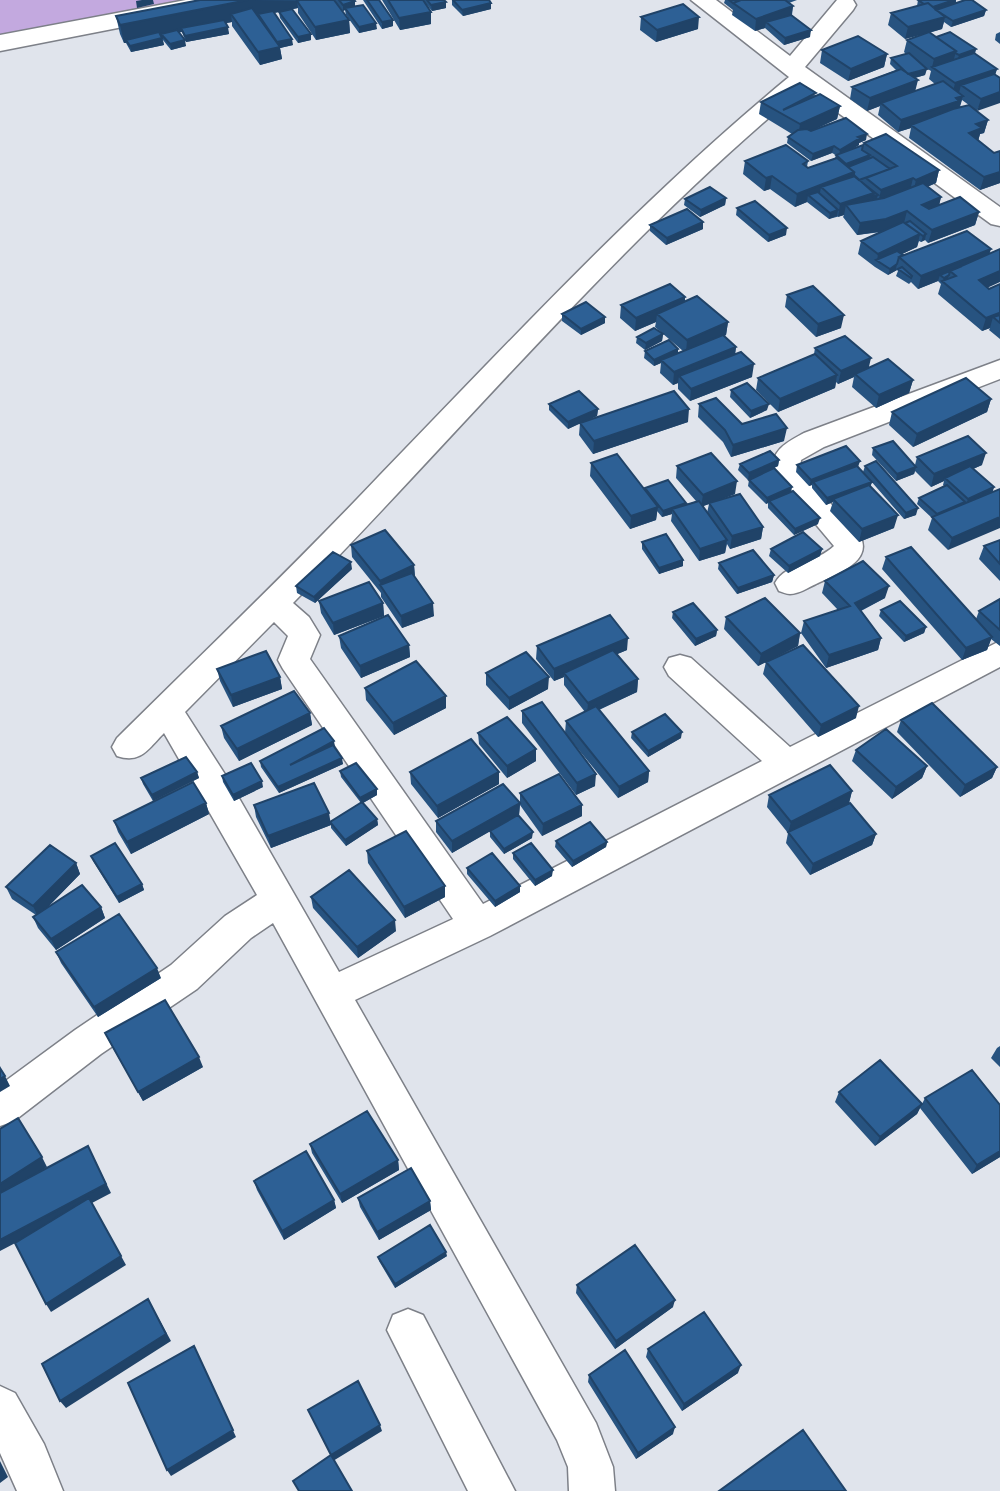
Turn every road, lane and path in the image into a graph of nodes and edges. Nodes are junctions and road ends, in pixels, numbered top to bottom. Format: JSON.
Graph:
{"nodes":[{"id":1,"x":225,"y":0,"type":"edge"},
{"id":2,"x":702,"y":0,"type":"edge"},
{"id":3,"x":845,"y":5,"type":"dead end"},
{"id":4,"x":0,"y":43,"type":"edge"},
{"id":5,"x":798,"y":72,"type":"junction"},
{"id":6,"x":853,"y":86,"type":"edge"},
{"id":7,"x":827,"y":92,"type":"junction"},
{"id":8,"x":1000,"y":190,"type":"edge"},
{"id":9,"x":973,"y":199,"type":"junction"},
{"id":10,"x":1000,"y":219,"type":"edge"},
{"id":11,"x":1000,"y":369,"type":"edge"},
{"id":12,"x":790,"y":583,"type":"dead end"},
{"id":13,"x":271,"y":604,"type":"junction"},
{"id":14,"x":1000,"y":653,"type":"edge"},
{"id":15,"x":680,"y":667,"type":"dead end"},
{"id":16,"x":166,"y":709,"type":"junction"},
{"id":17,"x":129,"y":747,"type":"dead end"},
{"id":18,"x":787,"y":764,"type":"junction"},
{"id":19,"x":278,"y":900,"type":"junction"},
{"id":20,"x":477,"y":925,"type":"junction"},
{"id":21,"x":331,"y":994,"type":"junction"},
{"id":22,"x":0,"y":1108,"type":"edge"},
{"id":23,"x":408,"y":1330,"type":"dead end"},
{"id":24,"x":0,"y":1408,"type":"edge"},
{"id":25,"x":40,"y":1491,"type":"edge"},
{"id":26,"x":492,"y":1491,"type":"edge"},
{"id":27,"x":592,"y":1491,"type":"edge"}],
"edges":[{"from":1,"to":4,"type":"street"},
{"from":2,"to":5,"type":"street"},
{"from":3,"to":5,"type":"street"},
{"from":5,"to":7,"type":"street"},
{"from":5,"to":13,"type":"street"},
{"from":6,"to":7,"type":"street"},
{"from":7,"to":9,"type":"street"},
{"from":8,"to":9,"type":"street"},
{"from":9,"to":10,"type":"street"},
{"from":11,"to":12,"type":"street"},
{"from":13,"to":16,"type":"street"},
{"from":13,"to":20,"type":"street"},
{"from":14,"to":18,"type":"street"},
{"from":15,"to":18,"type":"street"},
{"from":16,"to":17,"type":"street"},
{"from":16,"to":19,"type":"street"},
{"from":18,"to":20,"type":"street"},
{"from":19,"to":21,"type":"street"},
{"from":19,"to":22,"type":"street"},
{"from":20,"to":21,"type":"street"},
{"from":21,"to":27,"type":"street"},
{"from":23,"to":26,"type":"street"},
{"from":24,"to":25,"type":"street"}]}
